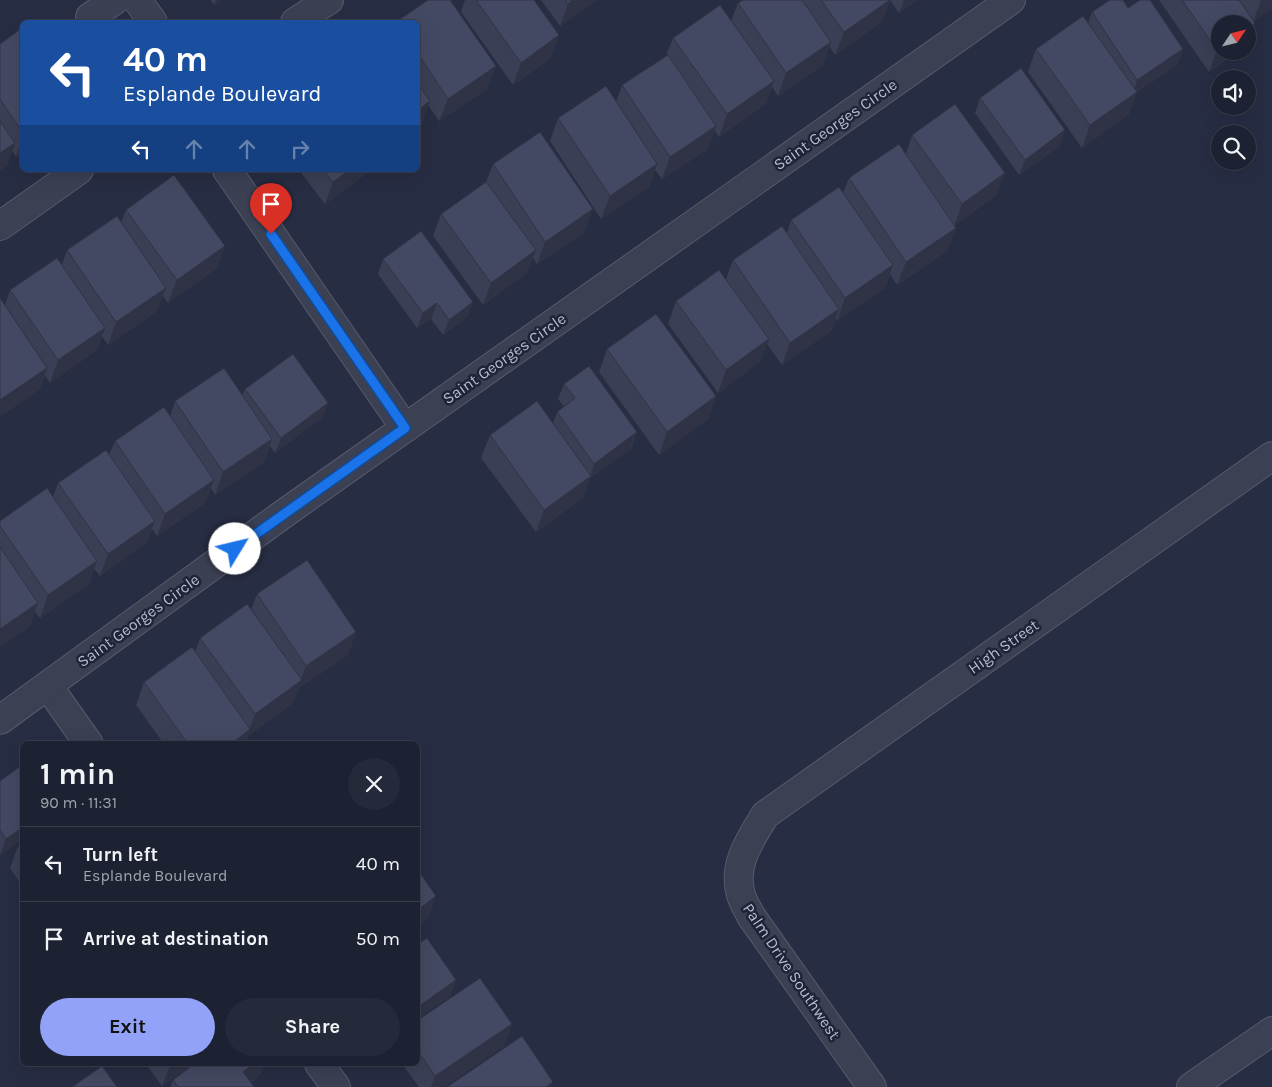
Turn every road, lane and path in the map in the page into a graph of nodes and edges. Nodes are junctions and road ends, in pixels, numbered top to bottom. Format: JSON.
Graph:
{"nodes":[{"id":1,"x":115,"y":0,"type":"edge"},
{"id":2,"x":137,"y":0,"type":"edge"},
{"id":3,"x":329,"y":0,"type":"edge"},
{"id":4,"x":1011,"y":0,"type":"edge"},
{"id":5,"x":88,"y":13,"type":"edge"},
{"id":6,"x":152,"y":20,"type":"edge"},
{"id":7,"x":298,"y":20,"type":"edge"},
{"id":8,"x":76,"y":172,"type":"edge"},
{"id":9,"x":227,"y":172,"type":"edge"},
{"id":10,"x":0,"y":226,"type":"edge"},
{"id":11,"x":405,"y":428,"type":"junction"},
{"id":12,"x":1272,"y":456,"type":"edge"},
{"id":13,"x":48,"y":686,"type":"junction"},
{"id":14,"x":0,"y":720,"type":"edge"},
{"id":15,"x":87,"y":741,"type":"edge"},
{"id":16,"x":746,"y":847,"type":"joint"},
{"id":17,"x":1272,"y":1031,"type":"edge"},
{"id":18,"x":320,"y":1066,"type":"edge"},
{"id":19,"x":336,"y":1087,"type":"edge"},
{"id":20,"x":872,"y":1087,"type":"edge"},
{"id":21,"x":1191,"y":1087,"type":"edge"}],
"edges":[{"from":1,"to":5,"type":"street"},
{"from":2,"to":6,"type":"street"},
{"from":3,"to":7,"type":"street"},
{"from":4,"to":11,"type":"street","name":"Saint Georges Circle"},
{"from":8,"to":10,"type":"street"},
{"from":9,"to":11,"type":"street"},
{"from":11,"to":13,"type":"street","name":"Saint Georges Circle"},
{"from":12,"to":16,"type":"street","name":"High Street"},
{"from":13,"to":14,"type":"street","name":"Saint Georges Circle"},
{"from":13,"to":15,"type":"street"},
{"from":16,"to":20,"type":"street","name":"Palm Drive Southwest"},
{"from":17,"to":21,"type":"street"},
{"from":18,"to":19,"type":"street"}]}
